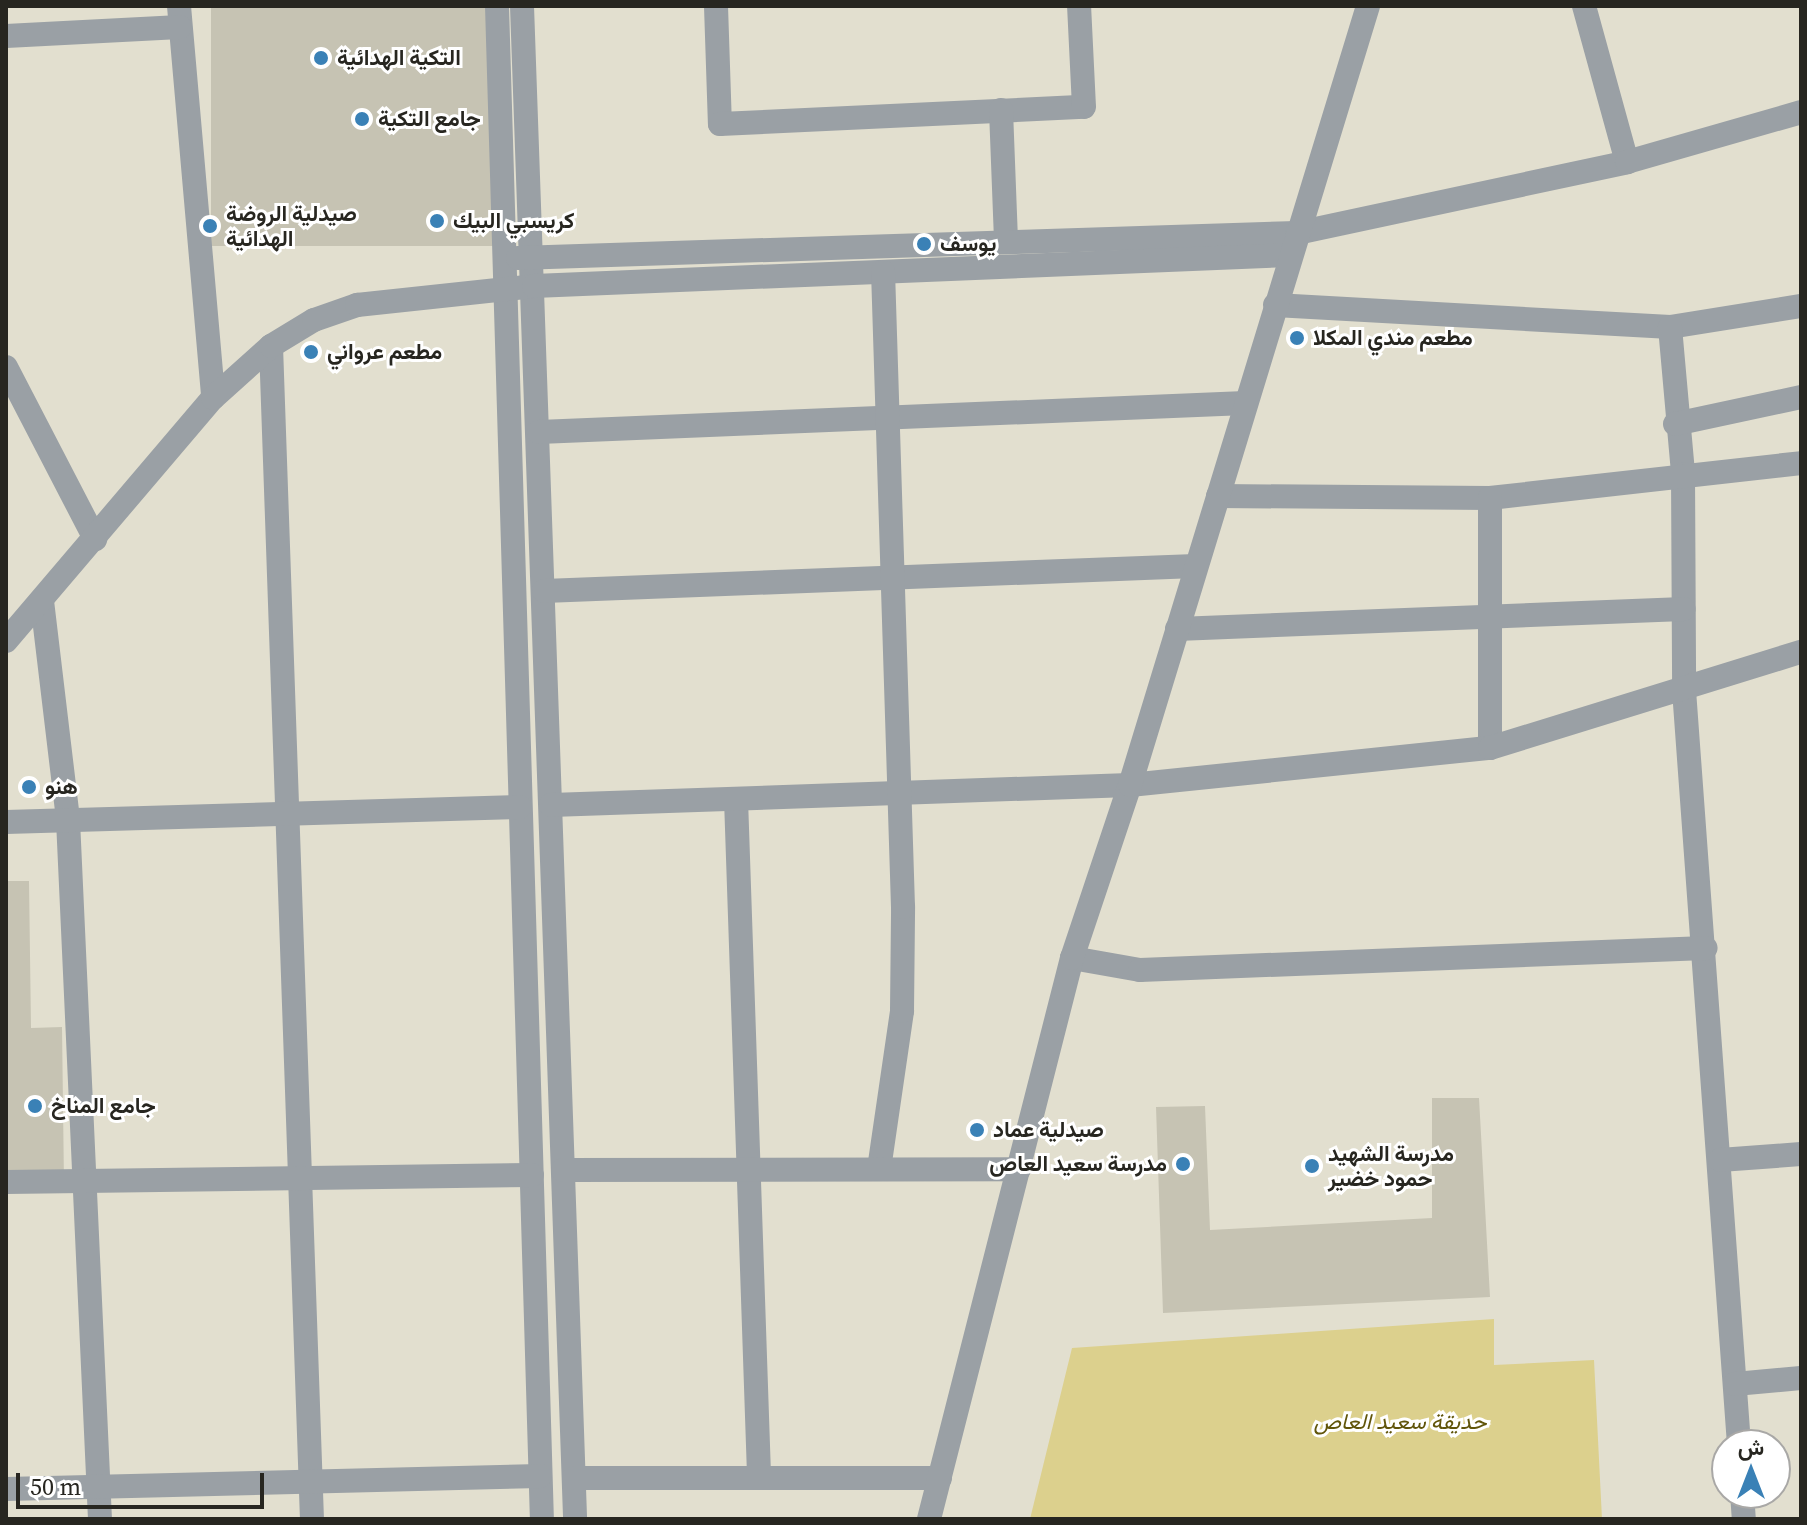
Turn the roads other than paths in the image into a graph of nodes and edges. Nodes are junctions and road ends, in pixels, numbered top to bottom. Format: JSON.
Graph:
{"nodes":[{"id":1,"x":497,"y":6,"type":"edge"},
{"id":2,"x":522,"y":6,"type":"edge"},
{"id":3,"x":716,"y":6,"type":"edge"},
{"id":4,"x":1079,"y":6,"type":"edge"},
{"id":5,"x":1368,"y":6,"type":"edge"},
{"id":6,"x":1584,"y":6,"type":"edge"},
{"id":7,"x":179,"y":16,"type":"edge"},
{"id":8,"x":6,"y":36,"type":"edge"},
{"id":9,"x":1001,"y":110,"type":"junction"},
{"id":10,"x":1801,"y":112,"type":"edge"},
{"id":11,"x":1627,"y":162,"type":"junction"},
{"id":12,"x":1006,"y":242,"type":"junction"},
{"id":13,"x":1293,"y":244,"type":"junction"},
{"id":14,"x":533,"y":258,"type":"junction"},
{"id":15,"x":503,"y":259,"type":"junction"},
{"id":16,"x":883,"y":272,"type":"junction"},
{"id":17,"x":534,"y":286,"type":"junction"},
{"id":18,"x":504,"y":288,"type":"junction"},
{"id":19,"x":1275,"y":305,"type":"junction"},
{"id":20,"x":1801,"y":306,"type":"edge"},
{"id":21,"x":1670,"y":327,"type":"junction"},
{"id":22,"x":271,"y":346,"type":"junction"},
{"id":23,"x":6,"y":367,"type":"edge"},
{"id":24,"x":1801,"y":397,"type":"edge"},
{"id":25,"x":213,"y":398,"type":"junction"},
{"id":26,"x":1245,"y":403,"type":"junction"},
{"id":27,"x":889,"y":418,"type":"junction"},
{"id":28,"x":1675,"y":424,"type":"junction"},
{"id":29,"x":539,"y":432,"type":"junction"},
{"id":30,"x":1801,"y":463,"type":"edge"},
{"id":31,"x":1683,"y":474,"type":"junction"},
{"id":32,"x":1218,"y":496,"type":"junction"},
{"id":33,"x":1490,"y":498,"type":"junction"},
{"id":34,"x":95,"y":539,"type":"junction"},
{"id":35,"x":1196,"y":566,"type":"junction"},
{"id":36,"x":895,"y":579,"type":"junction"},
{"id":37,"x":544,"y":591,"type":"junction"},
{"id":38,"x":42,"y":601,"type":"junction"},
{"id":39,"x":1684,"y":609,"type":"junction"},
{"id":40,"x":1493,"y":619,"type":"junction"},
{"id":41,"x":1177,"y":629,"type":"junction"},
{"id":42,"x":6,"y":641,"type":"edge"},
{"id":43,"x":1801,"y":652,"type":"edge"},
{"id":44,"x":1684,"y":690,"type":"junction"},
{"id":45,"x":1490,"y":748,"type":"junction"},
{"id":46,"x":1130,"y":785,"type":"junction"},
{"id":47,"x":903,"y":793,"type":"junction"},
{"id":48,"x":736,"y":799,"type":"junction"},
{"id":49,"x":551,"y":805,"type":"junction"},
{"id":50,"x":520,"y":807,"type":"junction"},
{"id":51,"x":288,"y":814,"type":"junction"},
{"id":52,"x":68,"y":820,"type":"junction"},
{"id":53,"x":6,"y":822,"type":"edge"},
{"id":54,"x":1706,"y":948,"type":"junction"},
{"id":55,"x":1072,"y":958,"type":"junction"},
{"id":56,"x":1801,"y":1154,"type":"edge"},
{"id":57,"x":1720,"y":1160,"type":"junction"},
{"id":58,"x":879,"y":1169,"type":"junction"},
{"id":59,"x":1019,"y":1169,"type":"junction"},
{"id":60,"x":563,"y":1170,"type":"junction"},
{"id":61,"x":749,"y":1170,"type":"junction"},
{"id":62,"x":532,"y":1175,"type":"junction"},
{"id":63,"x":301,"y":1178,"type":"junction"},
{"id":64,"x":85,"y":1181,"type":"junction"},
{"id":65,"x":6,"y":1182,"type":"edge"},
{"id":66,"x":1801,"y":1378,"type":"edge"},
{"id":67,"x":1735,"y":1384,"type":"junction"},
{"id":68,"x":1738,"y":1429,"type":"edge"},
{"id":69,"x":759,"y":1475,"type":"junction"},
{"id":70,"x":540,"y":1476,"type":"junction"},
{"id":71,"x":574,"y":1478,"type":"junction"},
{"id":72,"x":940,"y":1478,"type":"junction"},
{"id":73,"x":310,"y":1482,"type":"junction"},
{"id":74,"x":99,"y":1487,"type":"junction"},
{"id":75,"x":6,"y":1489,"type":"edge"},
{"id":76,"x":100,"y":1519,"type":"edge"},
{"id":77,"x":312,"y":1519,"type":"edge"},
{"id":78,"x":542,"y":1519,"type":"edge"},
{"id":79,"x":575,"y":1519,"type":"edge"},
{"id":80,"x":929,"y":1519,"type":"edge"}],
"edges":[{"from":1,"to":15,"type":"street"},
{"from":2,"to":14,"type":"street"},
{"from":3,"to":9,"type":"street"},
{"from":4,"to":9,"type":"street"},
{"from":5,"to":13,"type":"street"},
{"from":6,"to":11,"type":"street"},
{"from":7,"to":8,"type":"street"},
{"from":7,"to":25,"type":"street"},
{"from":9,"to":12,"type":"street"},
{"from":10,"to":11,"type":"street"},
{"from":11,"to":13,"type":"street"},
{"from":12,"to":13,"type":"street"},
{"from":12,"to":14,"type":"street"},
{"from":13,"to":16,"type":"street"},
{"from":13,"to":19,"type":"street"},
{"from":14,"to":15,"type":"street"},
{"from":14,"to":17,"type":"street"},
{"from":15,"to":18,"type":"street"},
{"from":16,"to":17,"type":"street"},
{"from":16,"to":27,"type":"street"},
{"from":17,"to":18,"type":"street"},
{"from":17,"to":29,"type":"street"},
{"from":18,"to":22,"type":"street"},
{"from":18,"to":50,"type":"street"},
{"from":19,"to":21,"type":"street"},
{"from":19,"to":26,"type":"street"},
{"from":20,"to":21,"type":"street"},
{"from":21,"to":28,"type":"street"},
{"from":22,"to":25,"type":"street"},
{"from":22,"to":51,"type":"street"},
{"from":23,"to":34,"type":"street"},
{"from":24,"to":28,"type":"street"},
{"from":25,"to":34,"type":"street"},
{"from":26,"to":27,"type":"street"},
{"from":26,"to":32,"type":"street"},
{"from":27,"to":29,"type":"street"},
{"from":27,"to":36,"type":"street"},
{"from":28,"to":31,"type":"street"},
{"from":29,"to":37,"type":"street"},
{"from":30,"to":31,"type":"street"},
{"from":31,"to":33,"type":"street"},
{"from":31,"to":39,"type":"street"},
{"from":32,"to":33,"type":"street"},
{"from":32,"to":35,"type":"street"},
{"from":33,"to":40,"type":"street"},
{"from":34,"to":38,"type":"street"},
{"from":35,"to":36,"type":"street"},
{"from":35,"to":41,"type":"street"},
{"from":36,"to":37,"type":"street"},
{"from":36,"to":47,"type":"street"},
{"from":37,"to":49,"type":"street"},
{"from":38,"to":42,"type":"street"},
{"from":38,"to":52,"type":"street"},
{"from":39,"to":40,"type":"street"},
{"from":39,"to":44,"type":"street"},
{"from":40,"to":41,"type":"street"},
{"from":40,"to":45,"type":"street"},
{"from":41,"to":46,"type":"street"},
{"from":43,"to":44,"type":"street"},
{"from":44,"to":45,"type":"street"},
{"from":44,"to":54,"type":"street"},
{"from":45,"to":46,"type":"street"},
{"from":46,"to":47,"type":"street"},
{"from":46,"to":55,"type":"street"},
{"from":47,"to":48,"type":"street"},
{"from":47,"to":58,"type":"street"},
{"from":48,"to":49,"type":"street"},
{"from":48,"to":61,"type":"street"},
{"from":49,"to":60,"type":"street"},
{"from":50,"to":51,"type":"street"},
{"from":50,"to":62,"type":"street"},
{"from":51,"to":52,"type":"street"},
{"from":51,"to":63,"type":"street"},
{"from":52,"to":53,"type":"street"},
{"from":52,"to":64,"type":"street"},
{"from":54,"to":55,"type":"street"},
{"from":54,"to":57,"type":"street"},
{"from":55,"to":59,"type":"street"},
{"from":56,"to":57,"type":"street"},
{"from":57,"to":67,"type":"street"},
{"from":58,"to":59,"type":"street"},
{"from":58,"to":61,"type":"street"},
{"from":59,"to":72,"type":"street"},
{"from":60,"to":61,"type":"street"},
{"from":60,"to":71,"type":"street"},
{"from":61,"to":69,"type":"street"},
{"from":62,"to":63,"type":"street"},
{"from":62,"to":70,"type":"street"},
{"from":63,"to":64,"type":"street"},
{"from":63,"to":73,"type":"street"},
{"from":64,"to":65,"type":"street"},
{"from":64,"to":74,"type":"street"},
{"from":66,"to":67,"type":"street"},
{"from":67,"to":68,"type":"street"},
{"from":69,"to":71,"type":"street"},
{"from":69,"to":72,"type":"street"},
{"from":70,"to":73,"type":"street"},
{"from":70,"to":78,"type":"street"},
{"from":71,"to":79,"type":"street"},
{"from":72,"to":80,"type":"street"},
{"from":73,"to":74,"type":"street"},
{"from":73,"to":77,"type":"street"},
{"from":74,"to":75,"type":"street"},
{"from":74,"to":76,"type":"street"}]}
